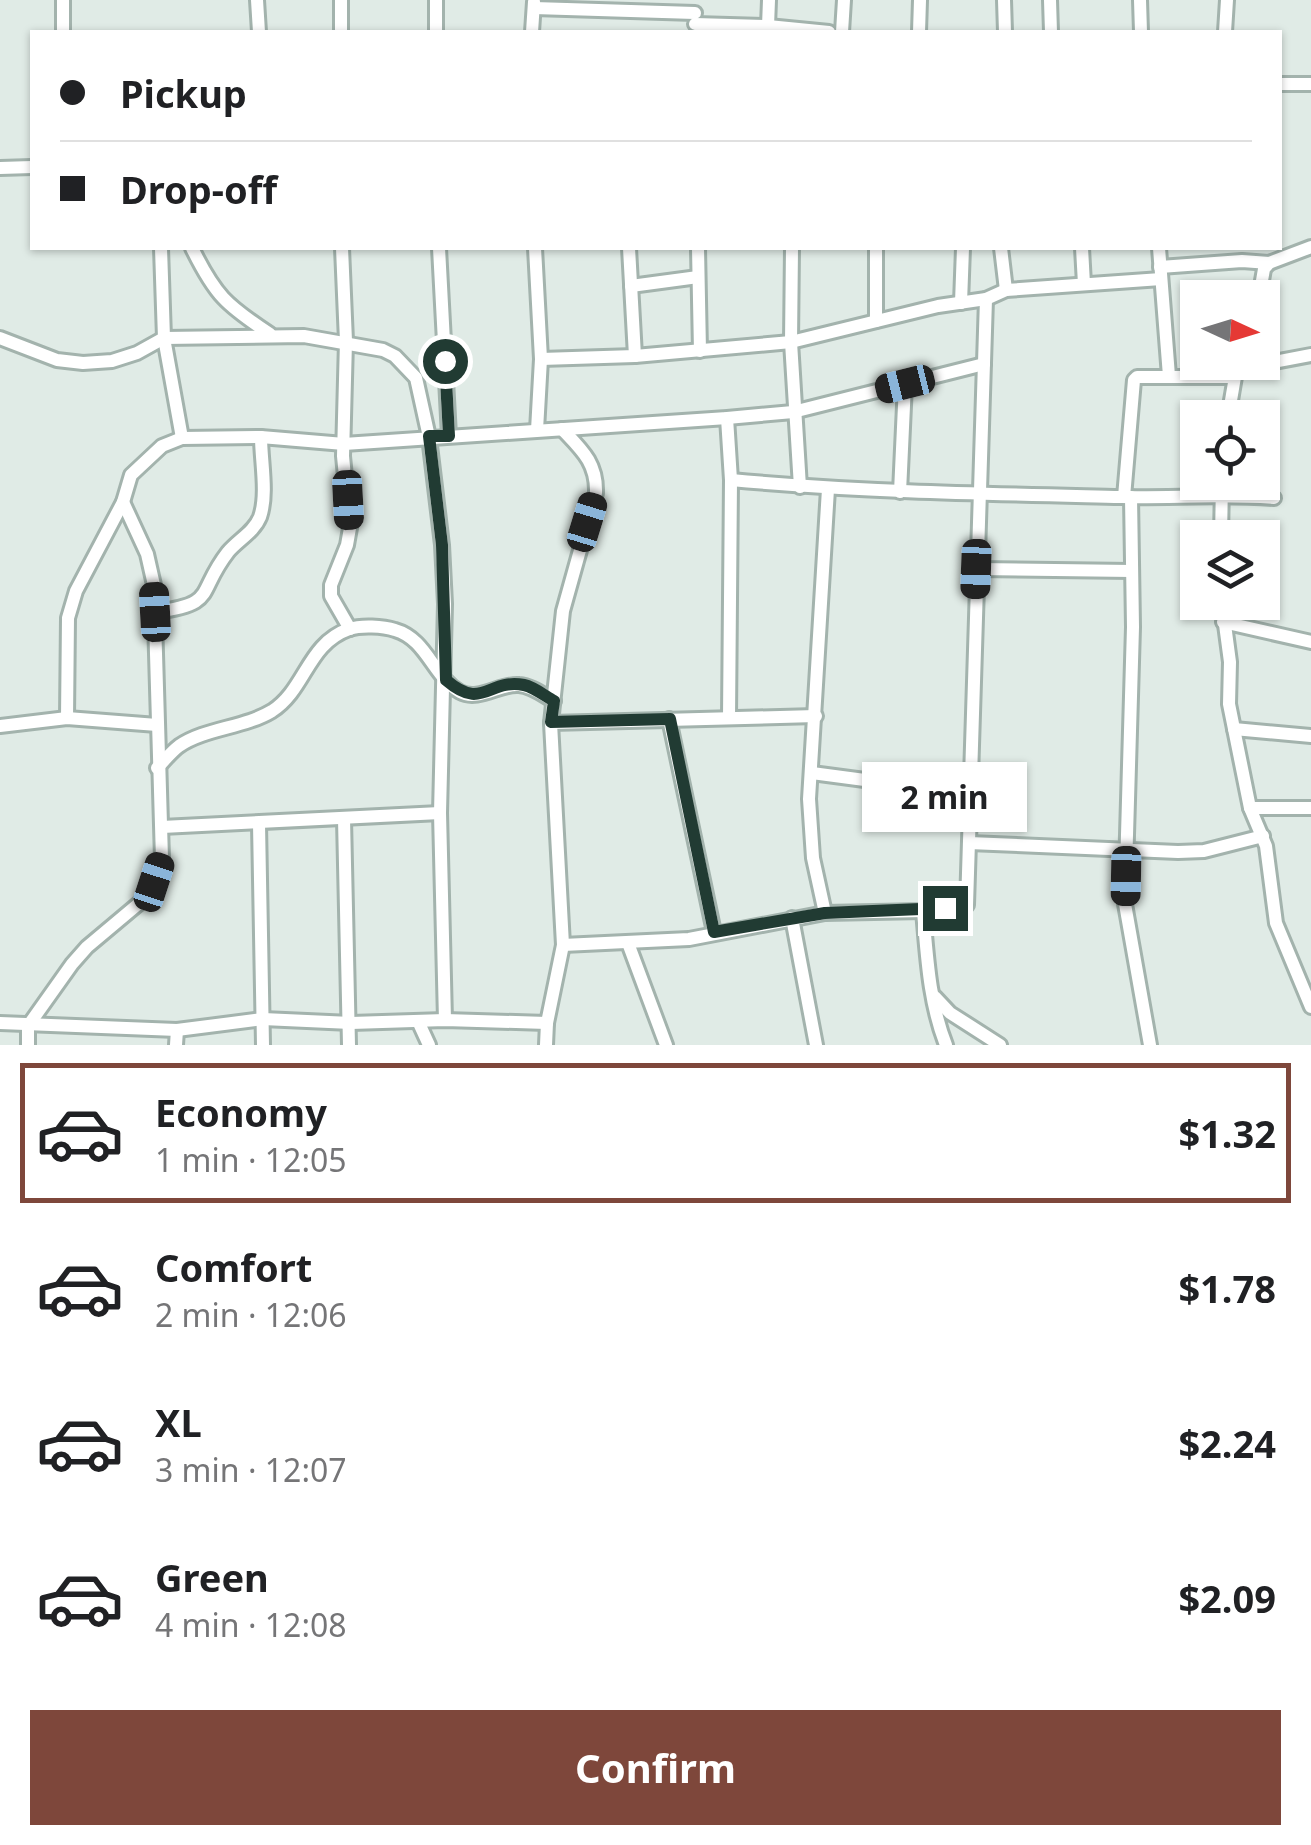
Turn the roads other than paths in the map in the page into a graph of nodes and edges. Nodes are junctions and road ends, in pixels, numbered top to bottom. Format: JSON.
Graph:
{"nodes":[{"id":1,"x":62,"y":0,"type":"edge"},
{"id":2,"x":257,"y":0,"type":"edge"},
{"id":3,"x":341,"y":0,"type":"edge"},
{"id":4,"x":436,"y":0,"type":"edge"},
{"id":5,"x":769,"y":0,"type":"edge"},
{"id":6,"x":844,"y":0,"type":"edge"},
{"id":7,"x":920,"y":0,"type":"edge"},
{"id":8,"x":1004,"y":0,"type":"edge"},
{"id":9,"x":1050,"y":0,"type":"edge"},
{"id":10,"x":1140,"y":0,"type":"edge"},
{"id":11,"x":1227,"y":0,"type":"edge"},
{"id":12,"x":534,"y":4,"type":"edge"},
{"id":13,"x":613,"y":4,"type":"edge"},
{"id":14,"x":695,"y":17,"type":"edge"},
{"id":15,"x":768,"y":26,"type":"junction"},
{"id":16,"x":62,"y":30,"type":"edge"},
{"id":17,"x":260,"y":30,"type":"edge"},
{"id":18,"x":341,"y":30,"type":"edge"},
{"id":19,"x":436,"y":30,"type":"edge"},
{"id":20,"x":532,"y":30,"type":"edge"},
{"id":21,"x":794,"y":30,"type":"edge"},
{"id":22,"x":842,"y":30,"type":"edge"},
{"id":23,"x":919,"y":30,"type":"edge"},
{"id":24,"x":1006,"y":30,"type":"edge"},
{"id":25,"x":1052,"y":30,"type":"edge"},
{"id":26,"x":1142,"y":30,"type":"edge"},
{"id":27,"x":1224,"y":30,"type":"edge"},
{"id":28,"x":1282,"y":84,"type":"edge"},
{"id":29,"x":1311,"y":84,"type":"edge"},
{"id":30,"x":30,"y":167,"type":"edge"},
{"id":31,"x":0,"y":168,"type":"edge"},
{"id":32,"x":1311,"y":248,"type":"edge"},
{"id":33,"x":160,"y":250,"type":"edge"},
{"id":34,"x":193,"y":250,"type":"edge"},
{"id":35,"x":342,"y":250,"type":"edge"},
{"id":36,"x":439,"y":250,"type":"edge"},
{"id":37,"x":535,"y":250,"type":"edge"},
{"id":38,"x":630,"y":250,"type":"edge"},
{"id":39,"x":698,"y":250,"type":"edge"},
{"id":40,"x":792,"y":250,"type":"edge"},
{"id":41,"x":876,"y":250,"type":"edge"},
{"id":42,"x":962,"y":250,"type":"edge"},
{"id":43,"x":1001,"y":250,"type":"edge"},
{"id":44,"x":1082,"y":250,"type":"edge"},
{"id":45,"x":1159,"y":250,"type":"edge"},
{"id":46,"x":1272,"y":257,"type":"edge"},
{"id":47,"x":1161,"y":273,"type":"junction"},
{"id":48,"x":698,"y":276,"type":"junction"},
{"id":49,"x":1262,"y":280,"type":"edge"},
{"id":50,"x":1084,"y":284,"type":"junction"},
{"id":51,"x":631,"y":286,"type":"junction"},
{"id":52,"x":1006,"y":290,"type":"junction"},
{"id":53,"x":986,"y":299,"type":"junction"},
{"id":54,"x":961,"y":302,"type":"junction"},
{"id":55,"x":876,"y":321,"type":"junction"},
{"id":56,"x":272,"y":336,"type":"junction"},
{"id":57,"x":0,"y":338,"type":"edge"},
{"id":58,"x":164,"y":338,"type":"junction"},
{"id":59,"x":346,"y":341,"type":"junction"},
{"id":60,"x":791,"y":342,"type":"junction"},
{"id":61,"x":700,"y":351,"type":"junction"},
{"id":62,"x":1311,"y":355,"type":"edge"},
{"id":63,"x":635,"y":356,"type":"junction"},
{"id":64,"x":541,"y":359,"type":"junction"},
{"id":65,"x":1280,"y":361,"type":"edge"},
{"id":66,"x":984,"y":364,"type":"junction"},
{"id":67,"x":1180,"y":375,"type":"edge"},
{"id":68,"x":1169,"y":376,"type":"junction"},
{"id":69,"x":905,"y":384,"type":"junction"},
{"id":70,"x":794,"y":412,"type":"junction"},
{"id":71,"x":727,"y":418,"type":"junction"},
{"id":72,"x":562,"y":428,"type":"junction"},
{"id":73,"x":537,"y":430,"type":"junction"},
{"id":74,"x":429,"y":436,"type":"junction"},
{"id":75,"x":449,"y":436,"type":"junction"},
{"id":76,"x":182,"y":438,"type":"junction"},
{"id":77,"x":261,"y":438,"type":"junction"},
{"id":78,"x":344,"y":444,"type":"junction"},
{"id":79,"x":731,"y":480,"type":"junction"},
{"id":80,"x":800,"y":486,"type":"junction"},
{"id":81,"x":828,"y":489,"type":"junction"},
{"id":82,"x":900,"y":492,"type":"junction"},
{"id":83,"x":1180,"y":492,"type":"edge"},
{"id":84,"x":979,"y":494,"type":"junction"},
{"id":85,"x":1128,"y":497,"type":"junction"},
{"id":86,"x":122,"y":502,"type":"junction"},
{"id":87,"x":976,"y":569,"type":"junction"},
{"id":88,"x":1132,"y":570,"type":"junction"},
{"id":89,"x":155,"y":612,"type":"junction"},
{"id":90,"x":1223,"y":622,"type":"joint"},
{"id":91,"x":350,"y":629,"type":"junction"},
{"id":92,"x":1311,"y":642,"type":"edge"},
{"id":93,"x":446,"y":680,"type":"junction"},
{"id":94,"x":554,"y":701,"type":"junction"},
{"id":95,"x":816,"y":716,"type":"junction"},
{"id":96,"x":67,"y":718,"type":"junction"},
{"id":97,"x":729,"y":718,"type":"junction"},
{"id":98,"x":670,"y":719,"type":"junction"},
{"id":99,"x":551,"y":722,"type":"junction"},
{"id":100,"x":156,"y":725,"type":"junction"},
{"id":101,"x":0,"y":726,"type":"edge"},
{"id":102,"x":1234,"y":728,"type":"junction"},
{"id":103,"x":1311,"y":736,"type":"edge"},
{"id":104,"x":157,"y":768,"type":"junction"},
{"id":105,"x":812,"y":773,"type":"junction"},
{"id":106,"x":970,"y":794,"type":"junction"},
{"id":107,"x":1250,"y":808,"type":"junction"},
{"id":108,"x":1311,"y":808,"type":"edge"},
{"id":109,"x":440,"y":814,"type":"junction"},
{"id":110,"x":344,"y":819,"type":"junction"},
{"id":111,"x":259,"y":824,"type":"junction"},
{"id":112,"x":162,"y":827,"type":"junction"},
{"id":113,"x":1263,"y":836,"type":"junction"},
{"id":114,"x":968,"y":843,"type":"junction"},
{"id":115,"x":1126,"y":849,"type":"junction"},
{"id":116,"x":923,"y":911,"type":"junction"},
{"id":117,"x":825,"y":913,"type":"junction"},
{"id":118,"x":792,"y":918,"type":"junction"},
{"id":119,"x":714,"y":932,"type":"junction"},
{"id":120,"x":628,"y":943,"type":"junction"},
{"id":121,"x":563,"y":945,"type":"junction"},
{"id":122,"x":933,"y":996,"type":"junction"},
{"id":123,"x":1311,"y":1007,"type":"edge"},
{"id":124,"x":262,"y":1019,"type":"junction"},
{"id":125,"x":444,"y":1020,"type":"junction"},
{"id":126,"x":418,"y":1021,"type":"junction"},
{"id":127,"x":0,"y":1023,"type":"edge"},
{"id":128,"x":351,"y":1023,"type":"junction"},
{"id":129,"x":547,"y":1024,"type":"junction"},
{"id":130,"x":28,"y":1026,"type":"junction"},
{"id":131,"x":177,"y":1030,"type":"junction"},
{"id":132,"x":28,"y":1045,"type":"edge"},
{"id":133,"x":176,"y":1045,"type":"edge"},
{"id":134,"x":263,"y":1045,"type":"edge"},
{"id":135,"x":349,"y":1045,"type":"edge"},
{"id":136,"x":430,"y":1045,"type":"edge"},
{"id":137,"x":546,"y":1045,"type":"edge"},
{"id":138,"x":666,"y":1045,"type":"edge"},
{"id":139,"x":816,"y":1045,"type":"edge"},
{"id":140,"x":946,"y":1045,"type":"edge"},
{"id":141,"x":1000,"y":1045,"type":"edge"},
{"id":142,"x":1150,"y":1045,"type":"edge"}],
"edges":[{"from":1,"to":16,"type":"street"},
{"from":2,"to":17,"type":"street"},
{"from":3,"to":18,"type":"street"},
{"from":4,"to":19,"type":"street"},
{"from":5,"to":15,"type":"street"},
{"from":6,"to":22,"type":"street"},
{"from":7,"to":23,"type":"street"},
{"from":8,"to":24,"type":"street"},
{"from":9,"to":25,"type":"street"},
{"from":10,"to":26,"type":"street"},
{"from":11,"to":27,"type":"street"},
{"from":12,"to":13,"type":"street"},
{"from":12,"to":20,"type":"street"},
{"from":13,"to":14,"type":"street"},
{"from":14,"to":15,"type":"street"},
{"from":15,"to":21,"type":"street"},
{"from":28,"to":29,"type":"street"},
{"from":30,"to":31,"type":"street"},
{"from":32,"to":46,"type":"street"},
{"from":33,"to":58,"type":"street"},
{"from":34,"to":56,"type":"street"},
{"from":35,"to":59,"type":"street"},
{"from":36,"to":75,"type":"street"},
{"from":37,"to":64,"type":"street"},
{"from":38,"to":51,"type":"street"},
{"from":39,"to":48,"type":"street"},
{"from":40,"to":60,"type":"street"},
{"from":41,"to":55,"type":"street"},
{"from":42,"to":54,"type":"street"},
{"from":43,"to":52,"type":"street"},
{"from":44,"to":50,"type":"street"},
{"from":45,"to":47,"type":"street"},
{"from":46,"to":47,"type":"street"},
{"from":46,"to":49,"type":"street"},
{"from":47,"to":50,"type":"street"},
{"from":47,"to":68,"type":"street"},
{"from":48,"to":51,"type":"street"},
{"from":48,"to":61,"type":"street"},
{"from":50,"to":52,"type":"street"},
{"from":51,"to":63,"type":"street"},
{"from":52,"to":53,"type":"street"},
{"from":53,"to":54,"type":"street"},
{"from":53,"to":66,"type":"street"},
{"from":54,"to":55,"type":"street"},
{"from":55,"to":60,"type":"street"},
{"from":56,"to":58,"type":"street"},
{"from":56,"to":59,"type":"street"},
{"from":57,"to":58,"type":"street"},
{"from":58,"to":76,"type":"street"},
{"from":59,"to":74,"type":"street"},
{"from":59,"to":78,"type":"street"},
{"from":60,"to":61,"type":"street"},
{"from":60,"to":70,"type":"street"},
{"from":61,"to":63,"type":"street"},
{"from":62,"to":65,"type":"street"},
{"from":63,"to":64,"type":"street"},
{"from":64,"to":73,"type":"street"},
{"from":66,"to":69,"type":"street"},
{"from":66,"to":84,"type":"street"},
{"from":67,"to":68,"type":"street"},
{"from":68,"to":85,"type":"street"},
{"from":69,"to":70,"type":"street"},
{"from":69,"to":82,"type":"street"},
{"from":70,"to":71,"type":"street"},
{"from":70,"to":80,"type":"street"},
{"from":71,"to":72,"type":"street"},
{"from":71,"to":79,"type":"street"},
{"from":72,"to":73,"type":"street"},
{"from":72,"to":94,"type":"street"},
{"from":73,"to":75,"type":"street"},
{"from":74,"to":75,"type":"street"},
{"from":74,"to":78,"type":"street"},
{"from":74,"to":93,"type":"street"},
{"from":76,"to":77,"type":"street"},
{"from":76,"to":86,"type":"street"},
{"from":77,"to":78,"type":"street"},
{"from":77,"to":89,"type":"street"},
{"from":78,"to":91,"type":"street"},
{"from":79,"to":80,"type":"street"},
{"from":79,"to":97,"type":"street"},
{"from":80,"to":81,"type":"street"},
{"from":81,"to":82,"type":"street"},
{"from":81,"to":95,"type":"street"},
{"from":82,"to":84,"type":"street"},
{"from":83,"to":85,"type":"street"},
{"from":84,"to":85,"type":"street"},
{"from":84,"to":87,"type":"street"},
{"from":85,"to":88,"type":"street"},
{"from":86,"to":89,"type":"street"},
{"from":86,"to":96,"type":"street"},
{"from":87,"to":88,"type":"street"},
{"from":87,"to":106,"type":"street"},
{"from":88,"to":115,"type":"street"},
{"from":89,"to":100,"type":"street"},
{"from":90,"to":92,"type":"street"},
{"from":90,"to":102,"type":"street"},
{"from":91,"to":93,"type":"street"},
{"from":91,"to":104,"type":"street"},
{"from":93,"to":94,"type":"street"},
{"from":93,"to":109,"type":"street"},
{"from":94,"to":99,"type":"street"},
{"from":95,"to":97,"type":"street"},
{"from":95,"to":105,"type":"street"},
{"from":96,"to":100,"type":"street"},
{"from":96,"to":101,"type":"street"},
{"from":97,"to":98,"type":"street"},
{"from":98,"to":99,"type":"street"},
{"from":98,"to":119,"type":"street"},
{"from":99,"to":121,"type":"street"},
{"from":100,"to":104,"type":"street"},
{"from":102,"to":103,"type":"street"},
{"from":102,"to":107,"type":"street"},
{"from":104,"to":112,"type":"street"},
{"from":105,"to":106,"type":"street"},
{"from":105,"to":117,"type":"street"},
{"from":106,"to":114,"type":"street"},
{"from":107,"to":108,"type":"street"},
{"from":107,"to":113,"type":"street"},
{"from":109,"to":110,"type":"street"},
{"from":109,"to":125,"type":"street"},
{"from":110,"to":111,"type":"street"},
{"from":110,"to":128,"type":"street"},
{"from":111,"to":112,"type":"street"},
{"from":111,"to":124,"type":"street"},
{"from":112,"to":130,"type":"street"},
{"from":113,"to":115,"type":"street"},
{"from":113,"to":123,"type":"street"},
{"from":114,"to":115,"type":"street"},
{"from":114,"to":116,"type":"street"},
{"from":115,"to":142,"type":"street"},
{"from":116,"to":117,"type":"street"},
{"from":116,"to":122,"type":"street"},
{"from":117,"to":118,"type":"street"},
{"from":118,"to":119,"type":"street"},
{"from":118,"to":139,"type":"street"},
{"from":119,"to":120,"type":"street"},
{"from":120,"to":121,"type":"street"},
{"from":120,"to":138,"type":"street"},
{"from":121,"to":129,"type":"street"},
{"from":122,"to":140,"type":"street"},
{"from":122,"to":141,"type":"street"},
{"from":124,"to":128,"type":"street"},
{"from":124,"to":131,"type":"street"},
{"from":124,"to":134,"type":"street"},
{"from":125,"to":126,"type":"street"},
{"from":125,"to":129,"type":"street"},
{"from":126,"to":128,"type":"street"},
{"from":126,"to":136,"type":"street"},
{"from":127,"to":130,"type":"street"},
{"from":128,"to":135,"type":"street"},
{"from":129,"to":137,"type":"street"},
{"from":130,"to":131,"type":"street"},
{"from":130,"to":132,"type":"street"},
{"from":131,"to":133,"type":"street"}]}
